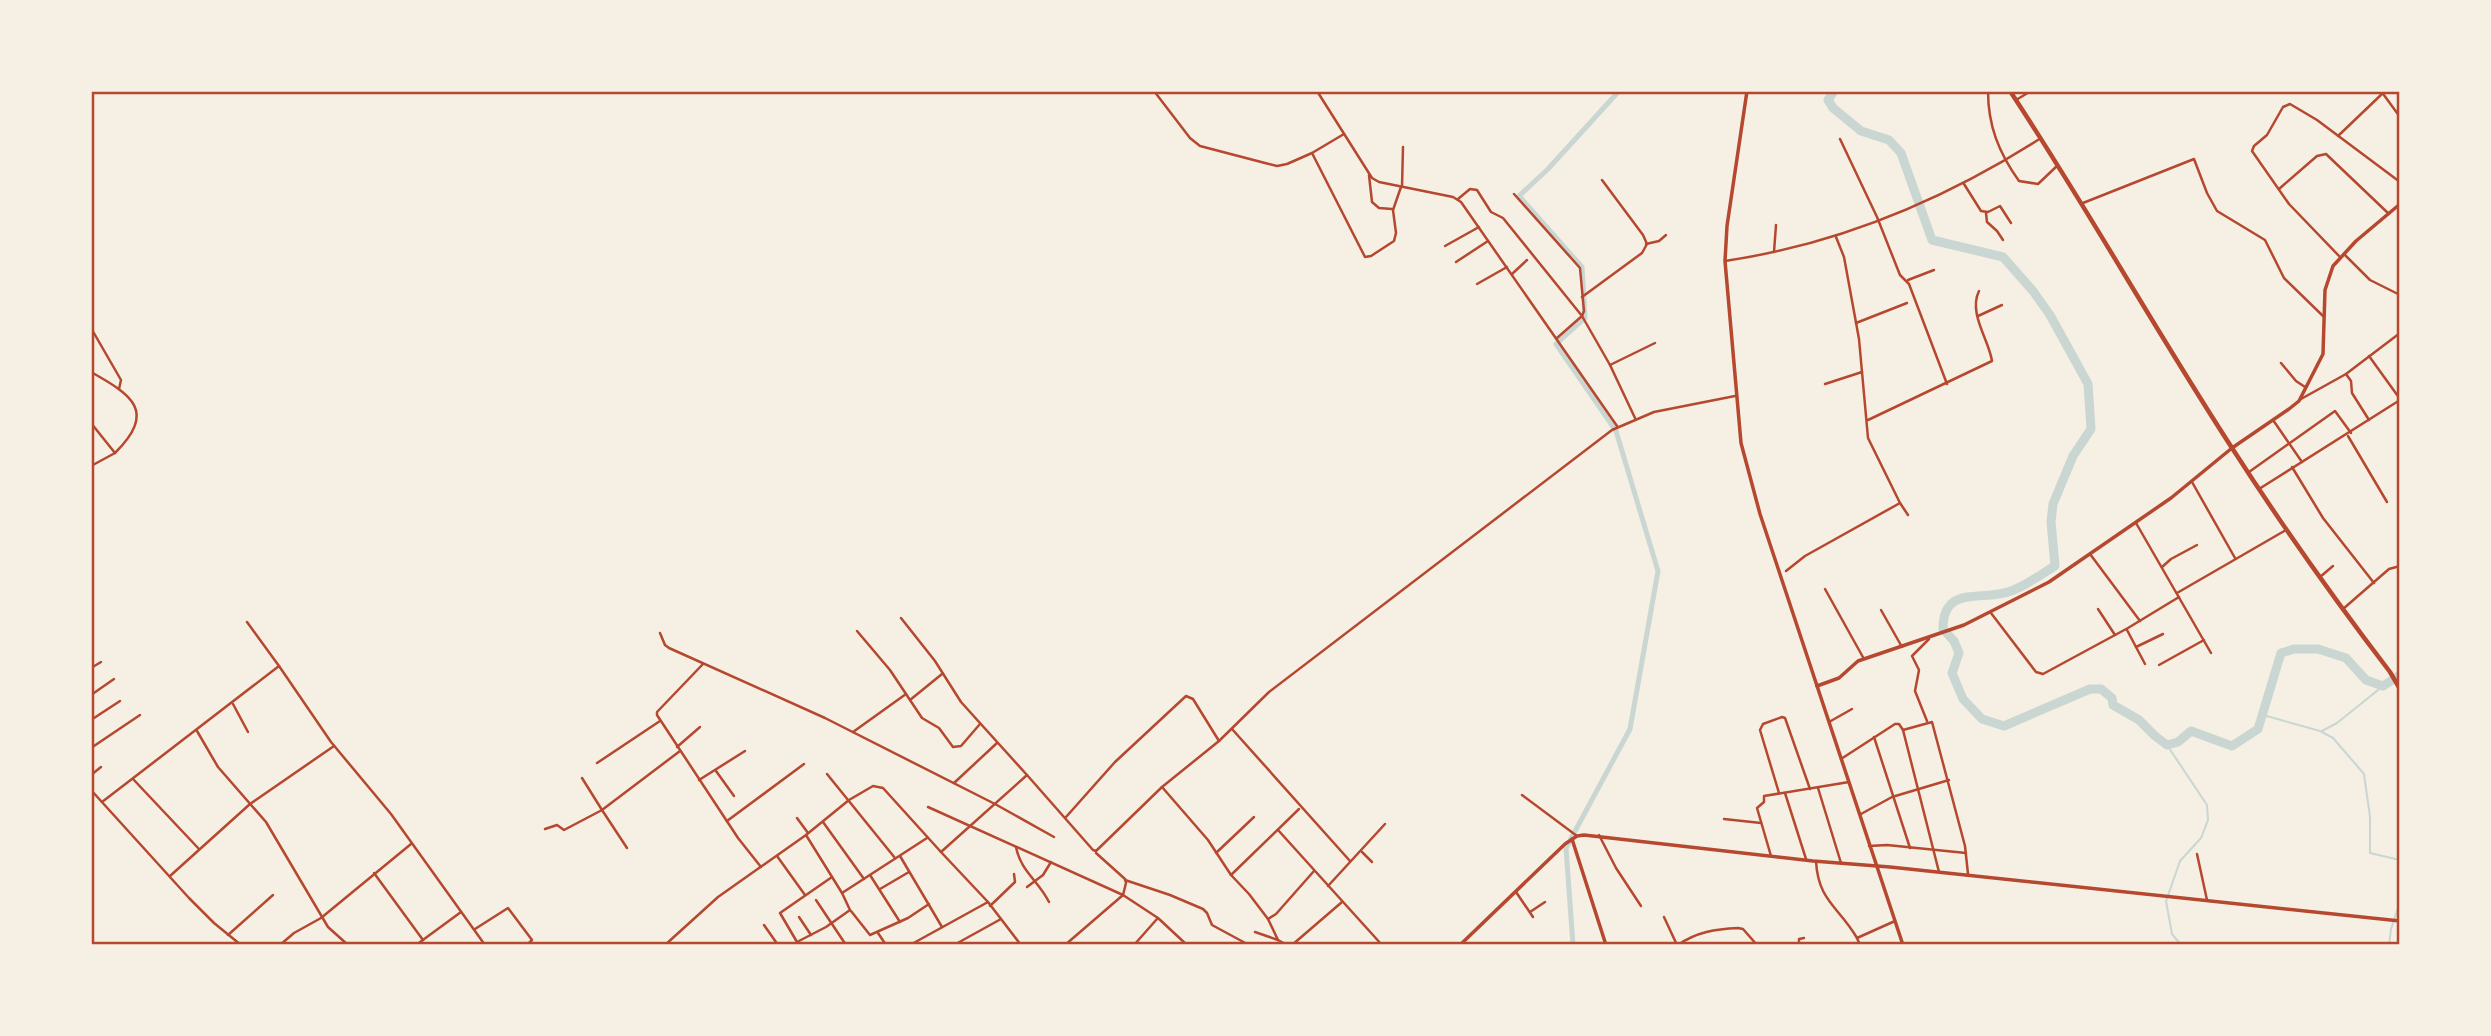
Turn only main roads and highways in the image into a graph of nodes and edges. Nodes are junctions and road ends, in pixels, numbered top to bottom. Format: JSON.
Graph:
{"nodes":[{"id":1,"x":2010,"y":91,"type":"edge"},
{"id":2,"x":2399,"y":687,"type":"edge"}],
"edges":[{"from":1,"to":2,"type":"main road"}]}
